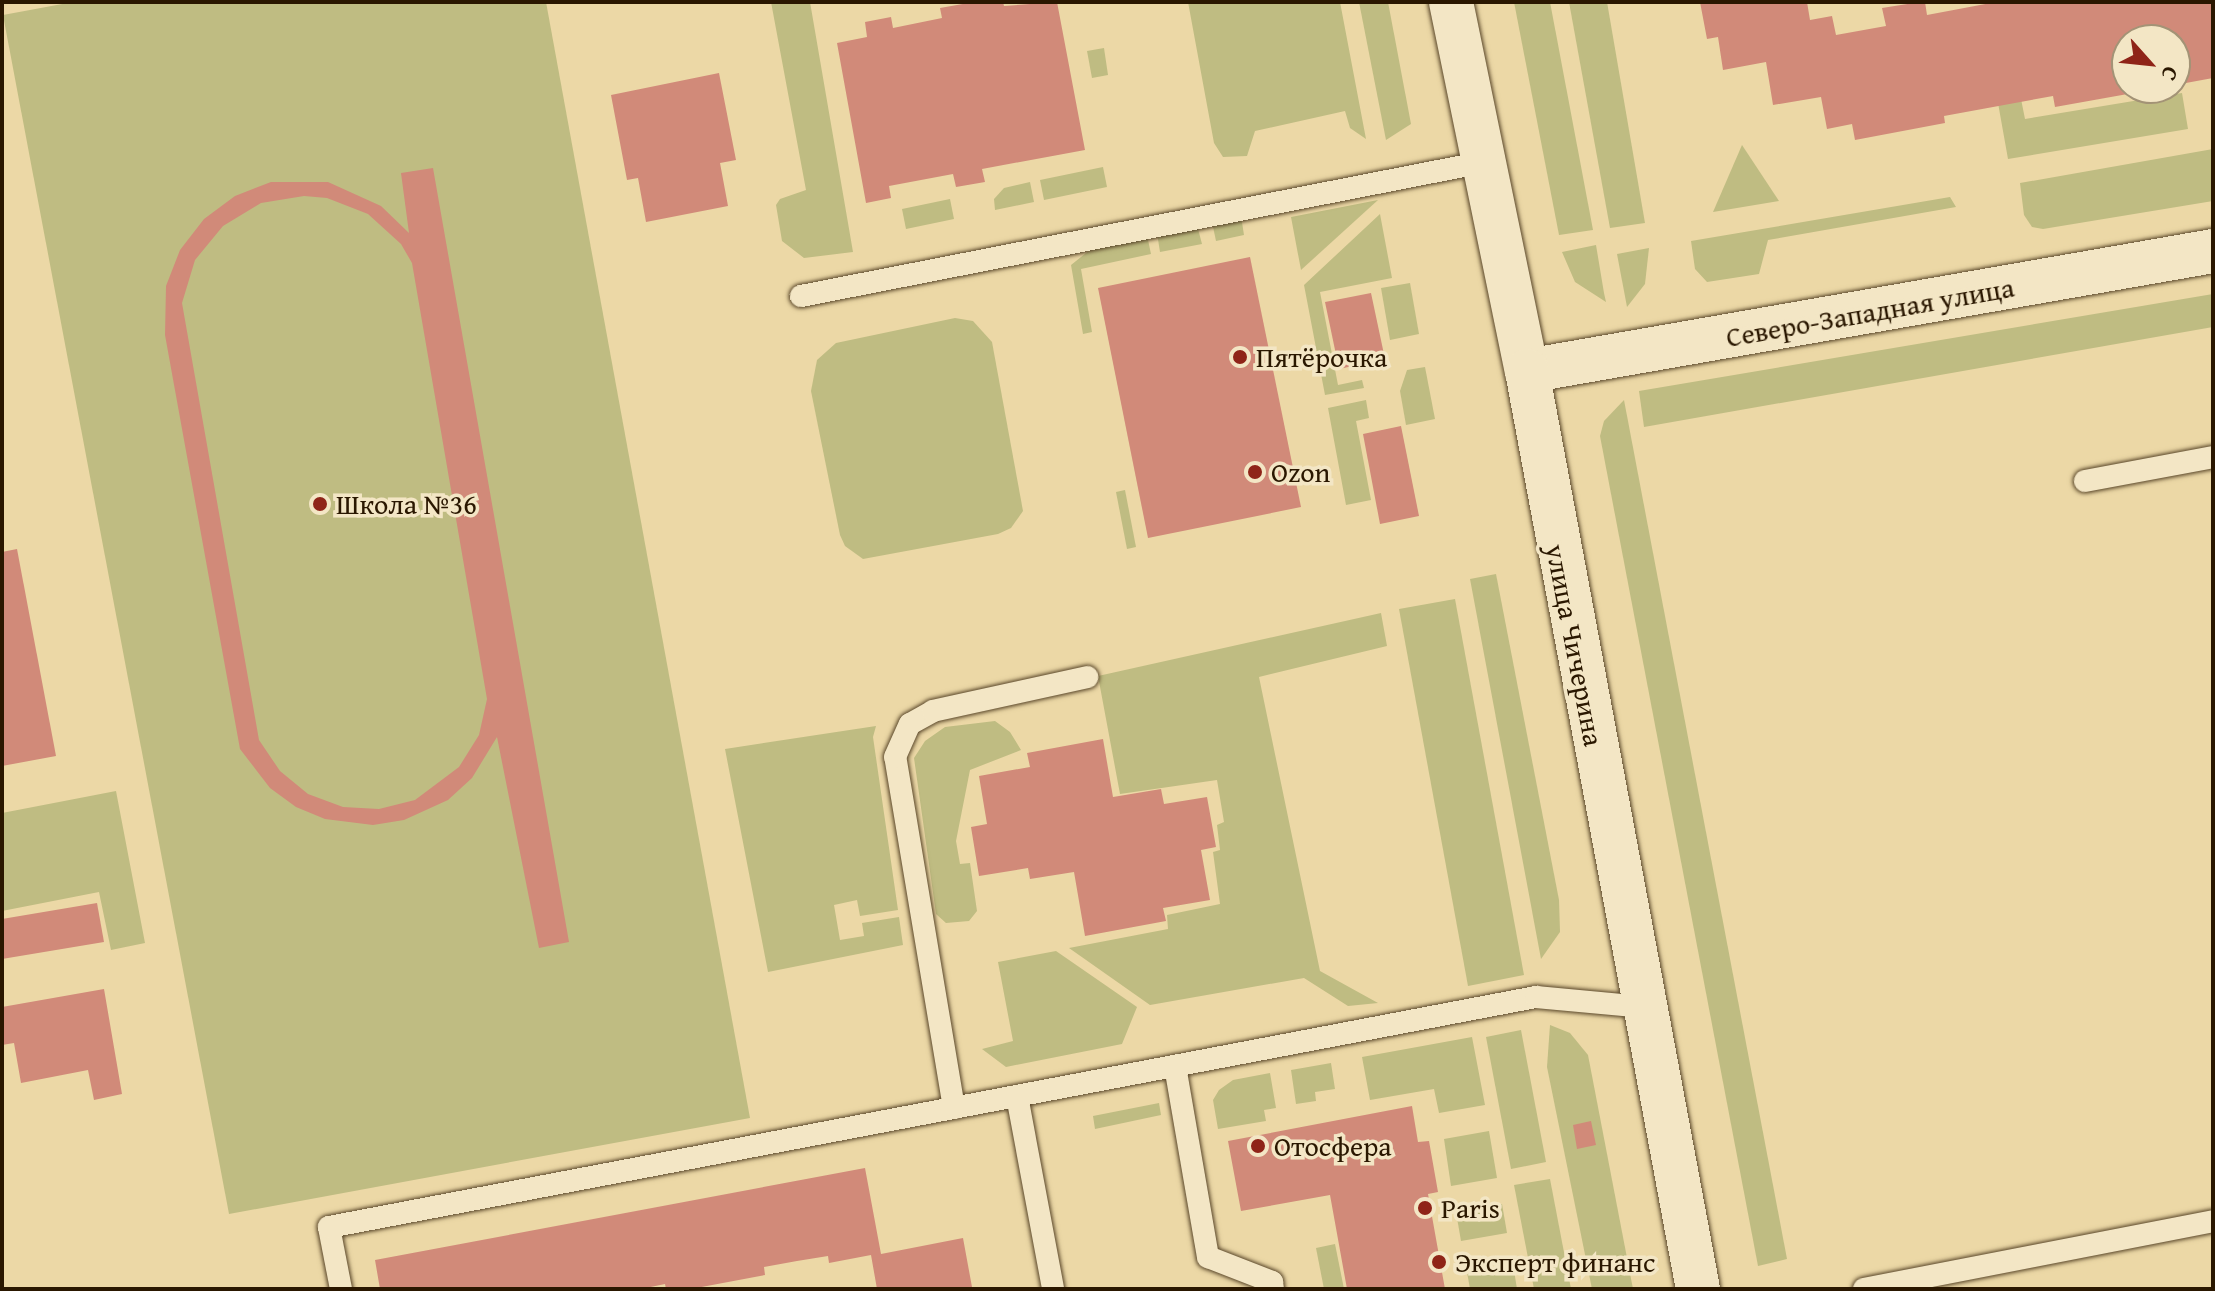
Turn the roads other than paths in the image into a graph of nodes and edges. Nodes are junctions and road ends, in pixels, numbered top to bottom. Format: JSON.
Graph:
{"nodes":[{"id":1,"x":1451,"y":2,"type":"edge"},
{"id":2,"x":1484,"y":162,"type":"junction"},
{"id":3,"x":2213,"y":251,"type":"edge"},
{"id":4,"x":801,"y":296,"type":"dead end"},
{"id":5,"x":1527,"y":371,"type":"junction"},
{"id":6,"x":2213,"y":457,"type":"edge"},
{"id":7,"x":2085,"y":481,"type":"dead end"},
{"id":8,"x":1087,"y":677,"type":"dead end"},
{"id":9,"x":1643,"y":1007,"type":"junction"},
{"id":10,"x":1175,"y":1066,"type":"junction"},
{"id":11,"x":1017,"y":1096,"type":"junction"},
{"id":12,"x":954,"y":1108,"type":"junction"},
{"id":13,"x":2213,"y":1221,"type":"edge"},
{"id":14,"x":341,"y":1289,"type":"edge"},
{"id":15,"x":1053,"y":1289,"type":"edge"},
{"id":16,"x":1273,"y":1289,"type":"edge"},
{"id":17,"x":1698,"y":1289,"type":"edge"},
{"id":18,"x":1864,"y":1289,"type":"edge"}],
"edges":[{"from":1,"to":2,"type":"main road","name":"улица Чичерина"},
{"from":2,"to":4,"type":"lane"},
{"from":2,"to":5,"type":"main road","name":"улица Чичерина"},
{"from":3,"to":5,"type":"main road","name":"Северо-Западная улица"},
{"from":5,"to":9,"type":"main road","name":"улица Чичерина"},
{"from":6,"to":7,"type":"lane"},
{"from":8,"to":12,"type":"lane"},
{"from":9,"to":10,"type":"lane"},
{"from":9,"to":17,"type":"main road","name":"улица Чичерина"},
{"from":10,"to":11,"type":"lane"},
{"from":10,"to":16,"type":"lane"},
{"from":11,"to":12,"type":"lane"},
{"from":11,"to":15,"type":"lane"},
{"from":12,"to":14,"type":"lane"},
{"from":13,"to":18,"type":"lane"}]}
